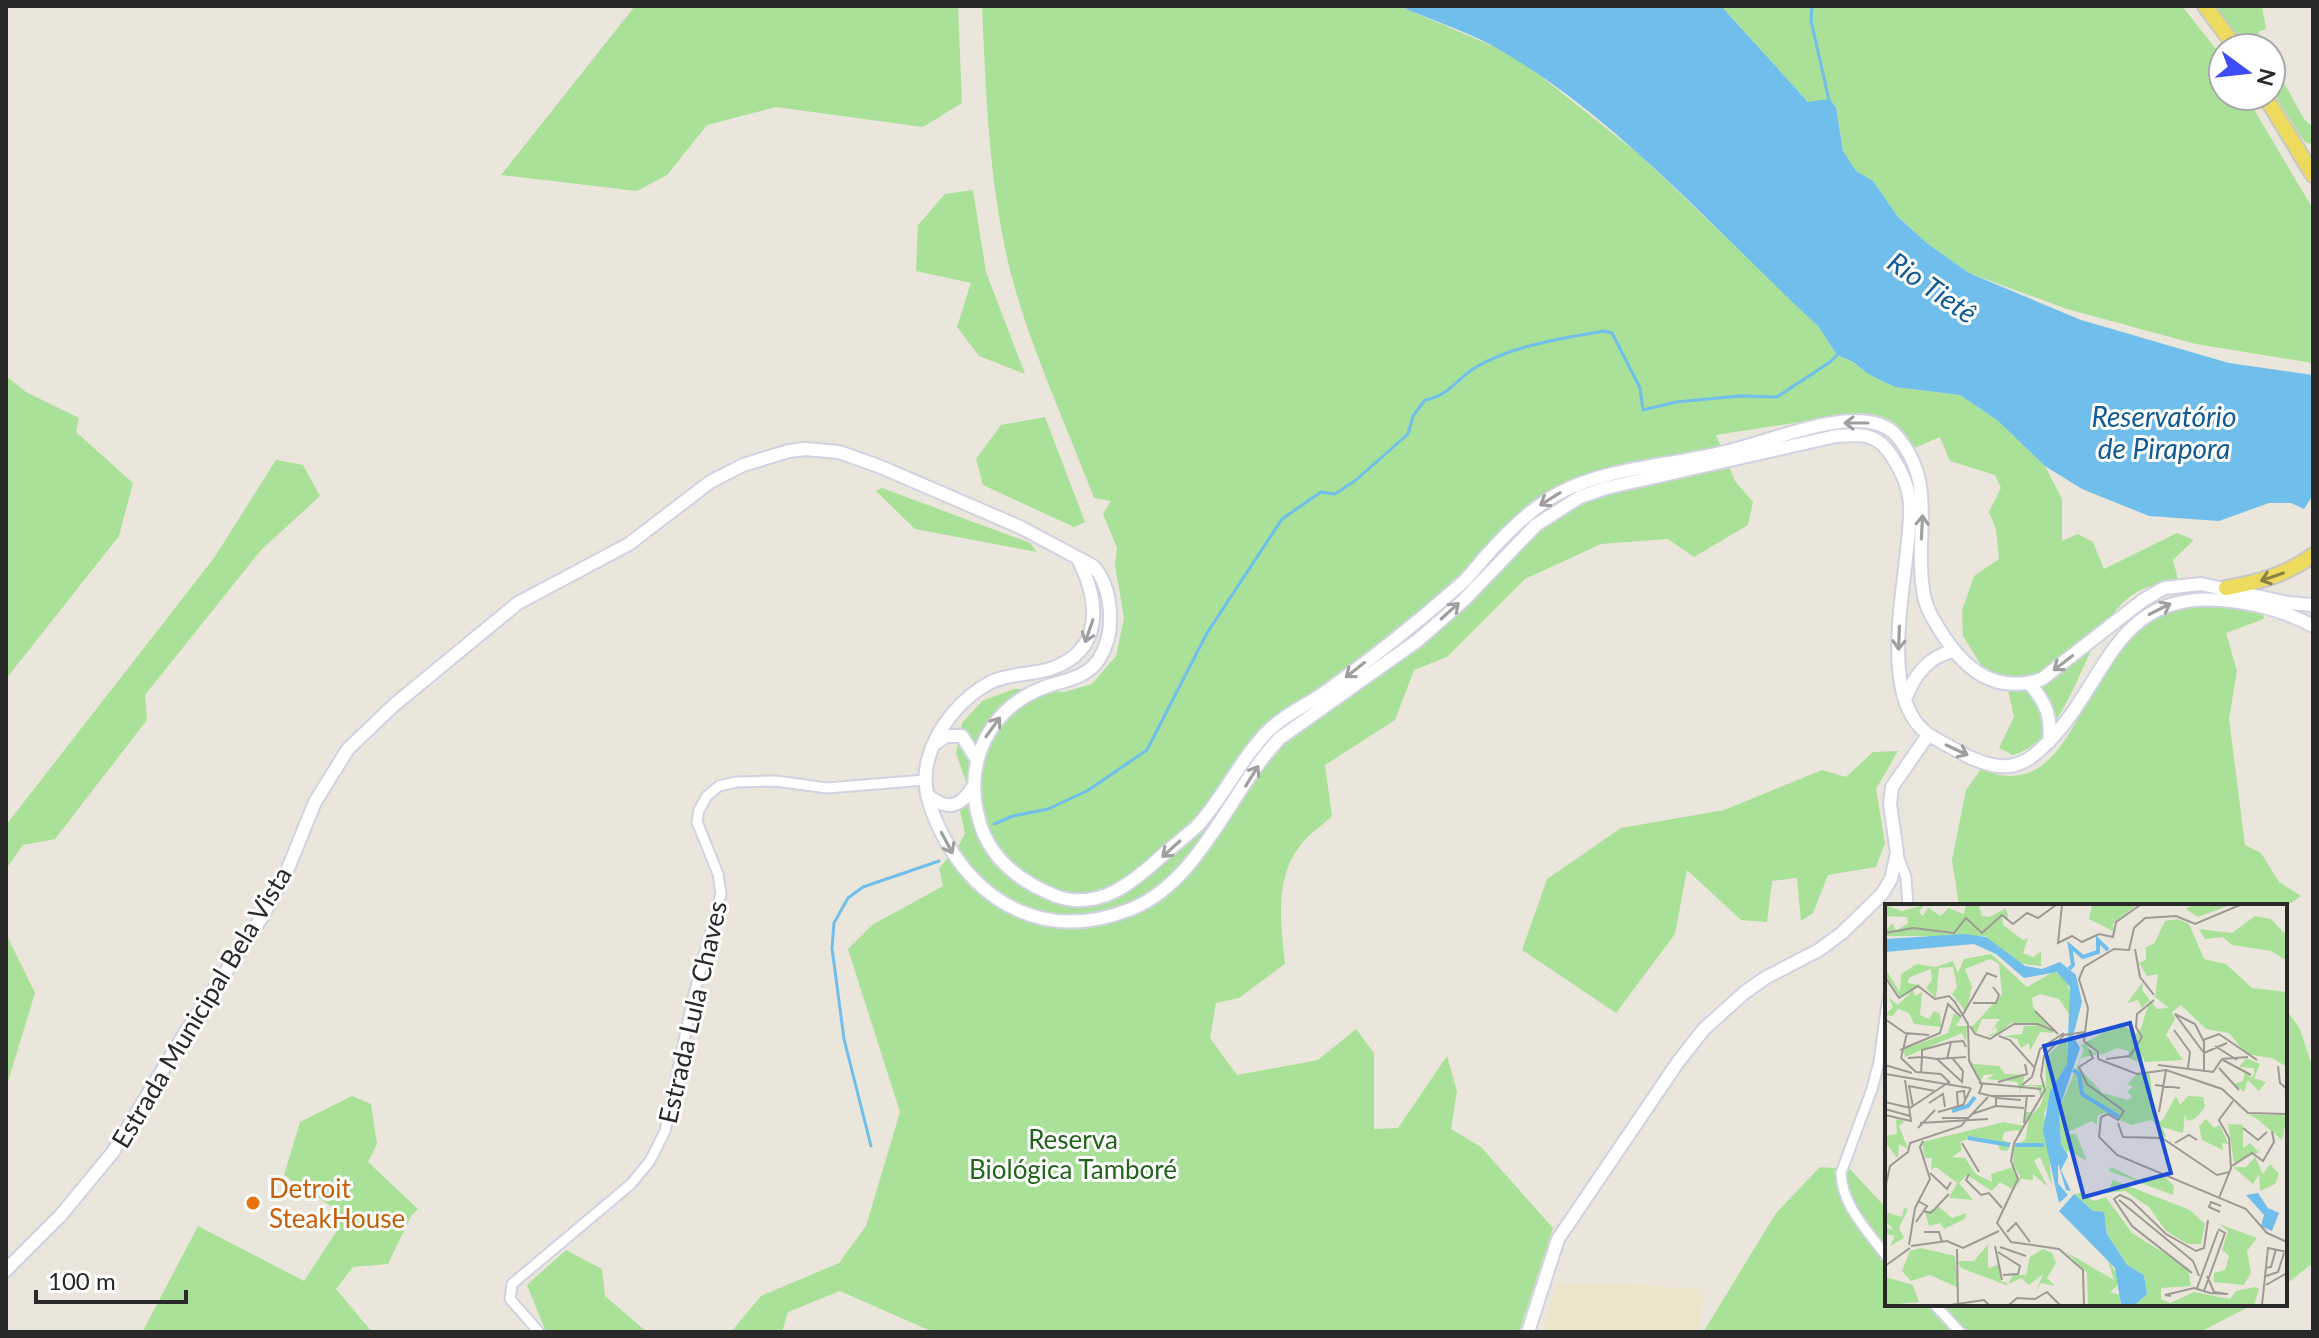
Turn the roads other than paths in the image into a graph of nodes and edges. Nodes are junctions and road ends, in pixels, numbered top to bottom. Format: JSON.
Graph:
{"nodes":[{"id":1,"x":2205,"y":6,"type":"edge"},
{"id":2,"x":2224,"y":32,"type":"edge"},
{"id":3,"x":2275,"y":112,"type":"edge"},
{"id":4,"x":2294,"y":144,"type":"junction"},
{"id":5,"x":2313,"y":150,"type":"edge"},
{"id":6,"x":2313,"y":175,"type":"edge"},
{"id":7,"x":2313,"y":555,"type":"edge"},
{"id":8,"x":1077,"y":557,"type":"junction"},
{"id":9,"x":2226,"y":588,"type":"junction"},
{"id":10,"x":2313,"y":605,"type":"edge"},
{"id":11,"x":2313,"y":626,"type":"edge"},
{"id":12,"x":1953,"y":651,"type":"junction"},
{"id":13,"x":2029,"y":683,"type":"junction"},
{"id":14,"x":1904,"y":701,"type":"junction"},
{"id":15,"x":1928,"y":735,"type":"junction"},
{"id":16,"x":2049,"y":742,"type":"junction"},
{"id":17,"x":933,"y":745,"type":"junction"},
{"id":18,"x":977,"y":760,"type":"junction"},
{"id":19,"x":925,"y":780,"type":"junction"},
{"id":20,"x":973,"y":786,"type":"junction"},
{"id":21,"x":927,"y":795,"type":"junction"},
{"id":22,"x":1897,"y":853,"type":"junction"},
{"id":23,"x":1908,"y":904,"type":"edge"},
{"id":24,"x":1885,"y":1018,"type":"edge"},
{"id":25,"x":1885,"y":1254,"type":"edge"},
{"id":26,"x":6,"y":1270,"type":"edge"},
{"id":27,"x":1936,"y":1306,"type":"edge"},
{"id":28,"x":539,"y":1332,"type":"edge"},
{"id":29,"x":1528,"y":1332,"type":"edge"},
{"id":30,"x":1960,"y":1332,"type":"edge"}],
"edges":[{"from":1,"to":2,"type":"main road"},
{"from":3,"to":4,"type":"main road"},
{"from":4,"to":5,"type":"main road"},
{"from":4,"to":6,"type":"main road"},
{"from":7,"to":9,"type":"main road","one_way":true},
{"from":8,"to":17,"type":"main road","one_way":true},
{"from":18,"to":8,"type":"main road","name":"Estrada Municipal Bela Vista","one_way":true},
{"from":8,"to":26,"type":"main road","name":"Estrada Municipal Bela Vista"},
{"from":9,"to":10,"type":"main road"},
{"from":9,"to":13,"type":"main road","one_way":true},
{"from":16,"to":11,"type":"main road","one_way":true},
{"from":12,"to":13,"type":"main road","name":"Estrada Municipal Bela Vista"},
{"from":12,"to":14,"type":"main road"},
{"from":12,"to":20,"type":"main road","name":"Estrada Municipal Bela Vista","one_way":true},
{"from":13,"to":16,"type":"main road"},
{"from":14,"to":15,"type":"main road"},
{"from":21,"to":14,"type":"main road","one_way":true},
{"from":15,"to":16,"type":"main road","one_way":true},
{"from":15,"to":22,"type":"main road"},
{"from":17,"to":18,"type":"main road"},
{"from":17,"to":19,"type":"main road"},
{"from":18,"to":20,"type":"main road","name":"Estrada Municipal Bela Vista"},
{"from":19,"to":21,"type":"main road"},
{"from":19,"to":28,"type":"street","name":"Estrada Lula Chaves"},
{"from":20,"to":21,"type":"main road"},
{"from":22,"to":23,"type":"street"},
{"from":22,"to":29,"type":"main road"},
{"from":24,"to":25,"type":"street"},
{"from":27,"to":30,"type":"street"}]}
